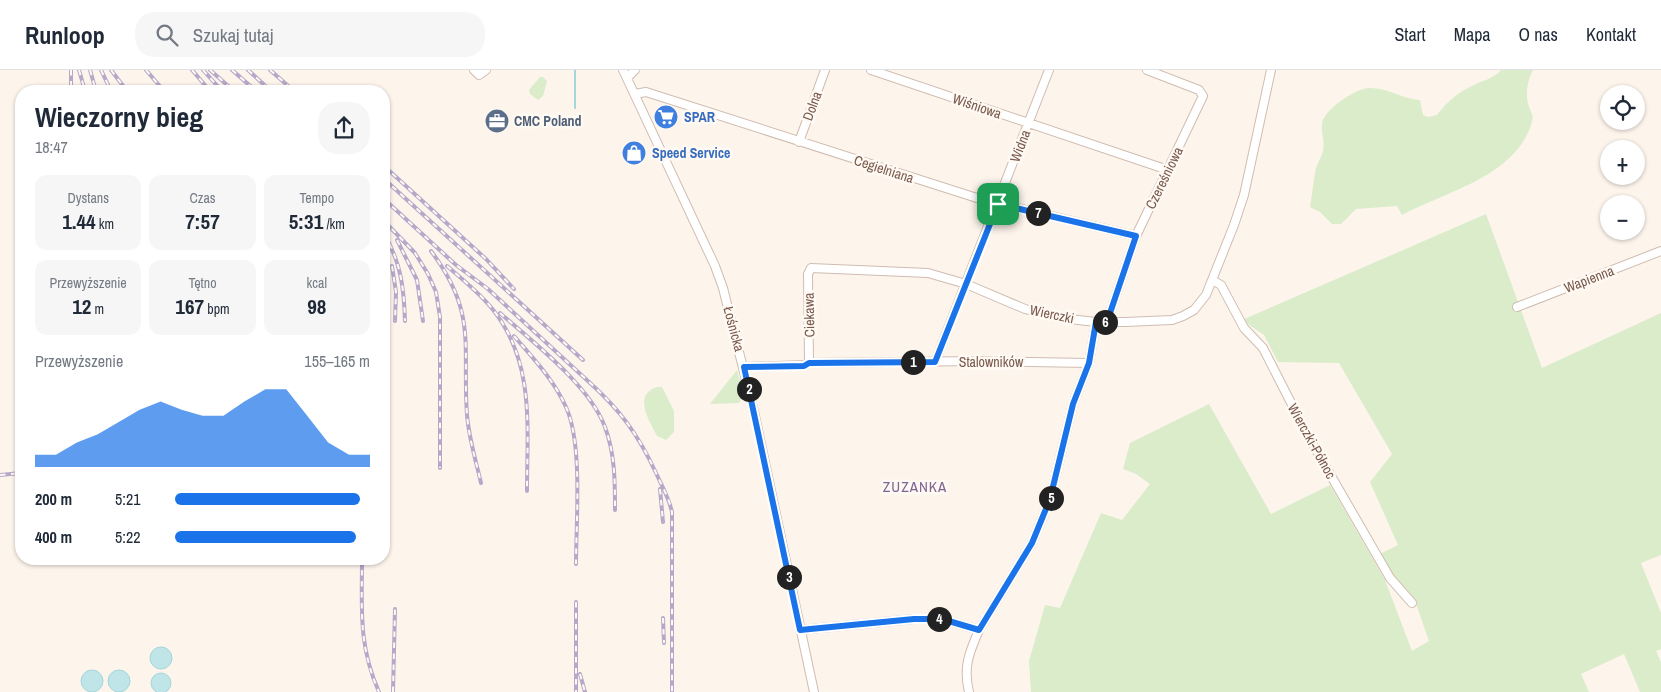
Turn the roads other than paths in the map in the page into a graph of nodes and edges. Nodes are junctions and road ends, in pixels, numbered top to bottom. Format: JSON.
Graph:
{"nodes":[{"id":1,"x":635,"y":70,"type":"edge"},
{"id":2,"x":825,"y":70,"type":"edge"},
{"id":3,"x":871,"y":70,"type":"edge"},
{"id":4,"x":1049,"y":70,"type":"edge"},
{"id":5,"x":1147,"y":70,"type":"edge"},
{"id":6,"x":1271,"y":70,"type":"edge"},
{"id":7,"x":625,"y":74,"type":"edge"},
{"id":8,"x":635,"y":94,"type":"junction"},
{"id":9,"x":1029,"y":123,"type":"junction"},
{"id":10,"x":799,"y":142,"type":"junction"},
{"id":11,"x":1168,"y":170,"type":"junction"},
{"id":12,"x":998,"y":204,"type":"junction"},
{"id":13,"x":1136,"y":236,"type":"junction"},
{"id":14,"x":1661,"y":251,"type":"edge"},
{"id":15,"x":811,"y":268,"type":"joint"},
{"id":16,"x":1212,"y":280,"type":"junction"},
{"id":17,"x":966,"y":284,"type":"junction"},
{"id":18,"x":1517,"y":307,"type":"dead end"},
{"id":19,"x":1096,"y":322,"type":"junction"},
{"id":20,"x":1107,"y":322,"type":"junction"},
{"id":21,"x":935,"y":362,"type":"junction"},
{"id":22,"x":809,"y":363,"type":"junction"},
{"id":23,"x":1089,"y":363,"type":"junction"},
{"id":24,"x":744,"y":367,"type":"junction"},
{"id":25,"x":1412,"y":603,"type":"dead end"},
{"id":26,"x":800,"y":630,"type":"junction"},
{"id":27,"x":979,"y":630,"type":"junction"},
{"id":28,"x":814,"y":692,"type":"edge"},
{"id":29,"x":969,"y":692,"type":"edge"}],
"edges":[{"from":1,"to":7,"type":"street"},
{"from":2,"to":10,"type":"street","name":"Dolna"},
{"from":3,"to":9,"type":"street","name":"Wiśniowa"},
{"from":4,"to":9,"type":"street","name":"Widna"},
{"from":5,"to":11,"type":"street","name":"Czereśniowa"},
{"from":6,"to":16,"type":"street","name":"Wierczki"},
{"from":7,"to":8,"type":"street","name":"Łośnicka"},
{"from":8,"to":10,"type":"street","name":"Cegielniana"},
{"from":8,"to":24,"type":"street","name":"Łośnicka"},
{"from":9,"to":11,"type":"street","name":"Wiśniowa"},
{"from":9,"to":12,"type":"street","name":"Widna"},
{"from":10,"to":12,"type":"street","name":"Cegielniana"},
{"from":11,"to":13,"type":"street","name":"Czereśniowa"},
{"from":12,"to":13,"type":"street","name":"Cegielniana"},
{"from":12,"to":17,"type":"street","name":"Widna"},
{"from":13,"to":20,"type":"street","name":"Czereśniowa"},
{"from":14,"to":18,"type":"street","name":"Wapienna"},
{"from":15,"to":17,"type":"street","name":"Wierczki"},
{"from":15,"to":22,"type":"street","name":"Ciekawa"},
{"from":16,"to":20,"type":"street","name":"Wierczki"},
{"from":16,"to":25,"type":"street","name":"Wierczki-Północ"},
{"from":17,"to":19,"type":"street","name":"Wierczki"},
{"from":17,"to":21,"type":"street","name":"Widna"},
{"from":19,"to":20,"type":"street","name":"Wierczki"},
{"from":19,"to":23,"type":"street"},
{"from":21,"to":22,"type":"street","name":"Stalowników"},
{"from":21,"to":23,"type":"street","name":"Stalowników"},
{"from":22,"to":24,"type":"street","name":"Stalowników"},
{"from":23,"to":27,"type":"street"},
{"from":24,"to":26,"type":"street","name":"Łośnicka"},
{"from":26,"to":27,"type":"street"},
{"from":26,"to":28,"type":"street","name":"Łośnicka"},
{"from":27,"to":29,"type":"street"}]}
